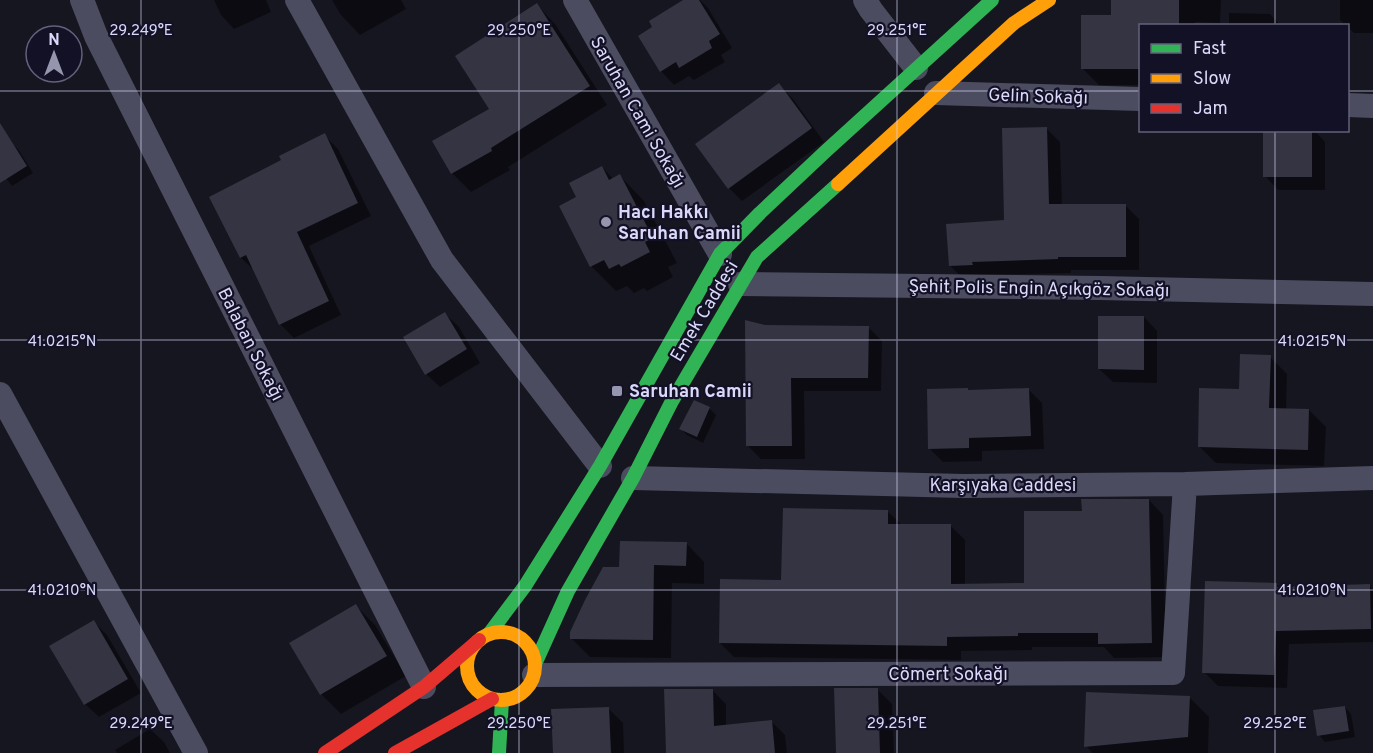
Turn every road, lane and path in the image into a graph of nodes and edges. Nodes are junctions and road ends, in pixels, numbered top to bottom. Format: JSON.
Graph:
{"nodes":[{"id":1,"x":82,"y":0,"type":"edge"},
{"id":2,"x":297,"y":0,"type":"edge"},
{"id":3,"x":574,"y":0,"type":"edge"},
{"id":4,"x":865,"y":0,"type":"edge"},
{"id":5,"x":992,"y":0,"type":"edge"},
{"id":6,"x":1049,"y":0,"type":"edge"},
{"id":7,"x":926,"y":80,"type":"junction"},
{"id":8,"x":1139,"y":99,"type":"edge"},
{"id":9,"x":1349,"y":105,"type":"edge"},
{"id":10,"x":1373,"y":106,"type":"edge"},
{"id":11,"x":720,"y":254,"type":"junction"},
{"id":12,"x":740,"y":284,"type":"junction"},
{"id":13,"x":1373,"y":294,"type":"edge"},
{"id":14,"x":0,"y":394,"type":"edge"},
{"id":15,"x":616,"y":472,"type":"junction"},
{"id":16,"x":1373,"y":478,"type":"edge"},
{"id":17,"x":1185,"y":484,"type":"junction"},
{"id":18,"x":484,"y":636,"type":"junction"},
{"id":19,"x":535,"y":669,"type":"junction"},
{"id":20,"x":424,"y":687,"type":"junction"},
{"id":21,"x":497,"y":699,"type":"junction"},
{"id":22,"x":196,"y":753,"type":"edge"},
{"id":23,"x":325,"y":753,"type":"edge"},
{"id":24,"x":395,"y":753,"type":"edge"},
{"id":25,"x":499,"y":753,"type":"edge"}],
"edges":[{"from":1,"to":20,"type":"street","name":"Balaban Sokağı"},
{"from":2,"to":15,"type":"street"},
{"from":3,"to":11,"type":"street","name":"Saruhan Cami Sokağı"},
{"from":4,"to":7,"type":"street"},
{"from":5,"to":7,"type":"street","name":"Emek Caddesi"},
{"from":6,"to":7,"type":"street","name":"Emek Caddesi"},
{"from":7,"to":8,"type":"street","name":"Gelin Sokağı"},
{"from":7,"to":11,"type":"street","name":"Emek Caddesi"},
{"from":7,"to":12,"type":"street","name":"Emek Caddesi"},
{"from":9,"to":10,"type":"street"},
{"from":11,"to":12,"type":"street"},
{"from":11,"to":15,"type":"street","name":"Emek Caddesi"},
{"from":12,"to":13,"type":"street","name":"Şehit Polis Engin Açıkgöz Sokağı"},
{"from":12,"to":15,"type":"street","name":"Emek Caddesi"},
{"from":14,"to":22,"type":"street"},
{"from":15,"to":17,"type":"street","name":"Karşıyaka Caddesi"},
{"from":15,"to":18,"type":"street","name":"Emek Caddesi"},
{"from":15,"to":19,"type":"street","name":"Emek Caddesi"},
{"from":16,"to":17,"type":"street","name":"Karşıyaka Caddesi"},
{"from":17,"to":19,"type":"street","name":"Cömert Sokağı"},
{"from":18,"to":19,"type":"street"},
{"from":18,"to":20,"type":"street"},
{"from":18,"to":21,"type":"street"},
{"from":19,"to":21,"type":"street"},
{"from":20,"to":23,"type":"street"},
{"from":21,"to":24,"type":"street"},
{"from":21,"to":25,"type":"street"}]}
